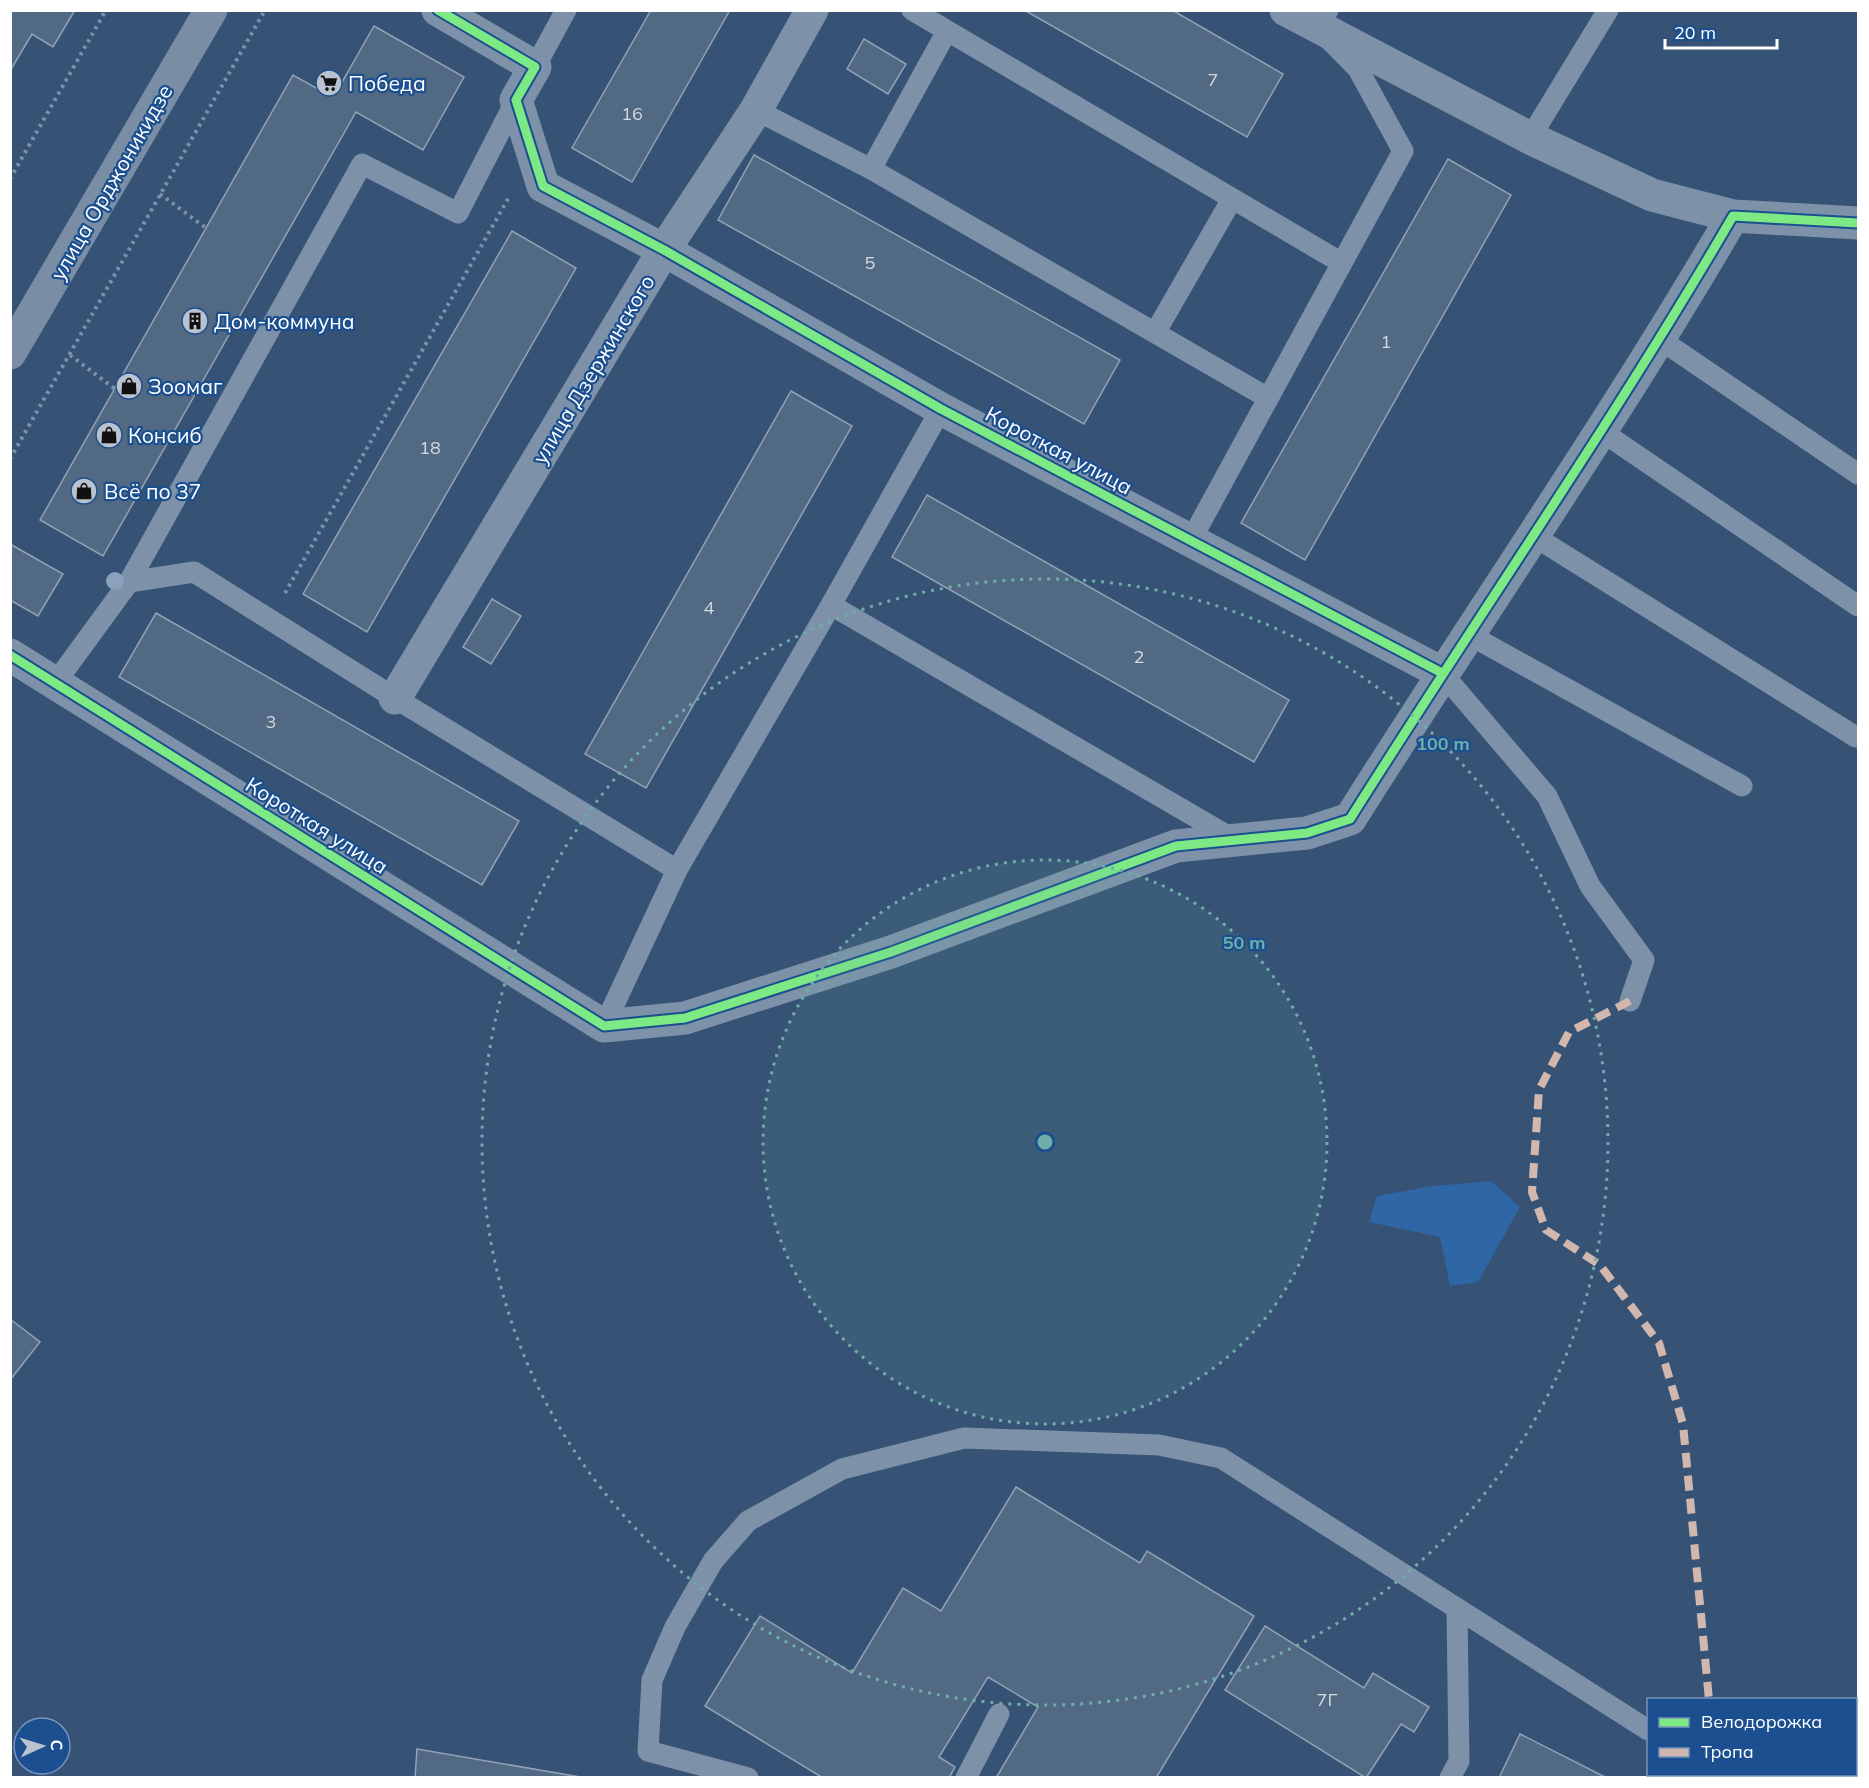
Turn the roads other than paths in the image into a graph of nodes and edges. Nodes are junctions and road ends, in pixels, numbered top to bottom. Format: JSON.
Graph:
{"nodes":[{"id":1,"x":212,"y":10,"type":"edge"},
{"id":2,"x":438,"y":10,"type":"edge"},
{"id":3,"x":566,"y":10,"type":"edge"},
{"id":4,"x":812,"y":10,"type":"edge"},
{"id":5,"x":912,"y":10,"type":"edge"},
{"id":6,"x":1287,"y":10,"type":"edge"},
{"id":7,"x":1608,"y":10,"type":"edge"},
{"id":8,"x":1323,"y":19,"type":"edge"},
{"id":9,"x":947,"y":31,"type":"junction"},
{"id":10,"x":535,"y":67,"type":"junction"},
{"id":11,"x":516,"y":100,"type":"junction"},
{"id":12,"x":756,"y":110,"type":"junction"},
{"id":13,"x":1530,"y":138,"type":"junction"},
{"id":14,"x":871,"y":169,"type":"junction"},
{"id":15,"x":1232,"y":199,"type":"junction"},
{"id":16,"x":1733,"y":216,"type":"junction"},
{"id":17,"x":1858,"y":223,"type":"edge"},
{"id":18,"x":664,"y":250,"type":"junction"},
{"id":19,"x":1342,"y":263,"type":"junction"},
{"id":20,"x":1155,"y":333,"type":"junction"},
{"id":21,"x":1661,"y":340,"type":"junction"},
{"id":22,"x":10,"y":353,"type":"edge"},
{"id":23,"x":1268,"y":398,"type":"junction"},
{"id":24,"x":941,"y":409,"type":"junction"},
{"id":25,"x":1601,"y":431,"type":"junction"},
{"id":26,"x":1858,"y":474,"type":"edge"},
{"id":27,"x":1532,"y":535,"type":"junction"},
{"id":28,"x":1191,"y":540,"type":"junction"},
{"id":29,"x":129,"y":582,"type":"junction"},
{"id":30,"x":831,"y":605,"type":"junction"},
{"id":31,"x":1858,"y":606,"type":"edge"},
{"id":32,"x":1468,"y":634,"type":"junction"},
{"id":33,"x":10,"y":655,"type":"edge"},
{"id":34,"x":1442,"y":673,"type":"junction"},
{"id":35,"x":56,"y":682,"type":"junction"},
{"id":36,"x":395,"y":698,"type":"junction"},
{"id":37,"x":1856,"y":737,"type":"dead end"},
{"id":38,"x":1742,"y":786,"type":"dead end"},
{"id":39,"x":1236,"y":841,"type":"junction"},
{"id":40,"x":677,"y":870,"type":"junction"},
{"id":41,"x":1630,"y":1001,"type":"dead end"},
{"id":42,"x":604,"y":1026,"type":"junction"},
{"id":43,"x":1457,"y":1608,"type":"junction"},
{"id":44,"x":999,"y":1714,"type":"dead end"},
{"id":45,"x":1647,"y":1729,"type":"edge"},
{"id":46,"x":748,"y":1778,"type":"edge"},
{"id":47,"x":966,"y":1778,"type":"edge"},
{"id":48,"x":1450,"y":1778,"type":"edge"}],
"edges":[{"from":1,"to":22,"type":"street","name":"улица Орджоникидзе"},
{"from":2,"to":10,"type":"street"},
{"from":3,"to":10,"type":"lane"},
{"from":4,"to":12,"type":"street","name":"улица Дзержинского"},
{"from":5,"to":9,"type":"lane"},
{"from":6,"to":8,"type":"street"},
{"from":7,"to":13,"type":"lane"},
{"from":8,"to":13,"type":"street"},
{"from":8,"to":19,"type":"lane"},
{"from":9,"to":14,"type":"lane"},
{"from":9,"to":15,"type":"lane"},
{"from":10,"to":11,"type":"street"},
{"from":11,"to":18,"type":"street","name":"Короткая улица"},
{"from":11,"to":29,"type":"lane"},
{"from":12,"to":14,"type":"lane"},
{"from":12,"to":18,"type":"street","name":"улица Дзержинского"},
{"from":13,"to":16,"type":"street"},
{"from":14,"to":20,"type":"lane"},
{"from":15,"to":19,"type":"lane"},
{"from":15,"to":20,"type":"lane"},
{"from":16,"to":17,"type":"street"},
{"from":16,"to":21,"type":"street"},
{"from":18,"to":24,"type":"street","name":"Короткая улица"},
{"from":18,"to":36,"type":"street","name":"улица Дзержинского"},
{"from":19,"to":23,"type":"lane"},
{"from":20,"to":23,"type":"lane"},
{"from":21,"to":25,"type":"street"},
{"from":21,"to":26,"type":"lane"},
{"from":23,"to":28,"type":"lane"},
{"from":24,"to":28,"type":"street","name":"Короткая улица"},
{"from":24,"to":30,"type":"lane"},
{"from":25,"to":27,"type":"street"},
{"from":25,"to":31,"type":"lane"},
{"from":27,"to":32,"type":"street"},
{"from":27,"to":37,"type":"lane"},
{"from":28,"to":34,"type":"street","name":"Короткая улица"},
{"from":29,"to":35,"type":"lane"},
{"from":29,"to":36,"type":"lane"},
{"from":30,"to":39,"type":"lane"},
{"from":30,"to":40,"type":"lane"},
{"from":32,"to":34,"type":"street"},
{"from":32,"to":38,"type":"lane"},
{"from":33,"to":35,"type":"street","name":"Короткая улица"},
{"from":34,"to":39,"type":"street"},
{"from":34,"to":41,"type":"lane"},
{"from":35,"to":42,"type":"street","name":"Короткая улица"},
{"from":36,"to":40,"type":"lane"},
{"from":39,"to":42,"type":"street"},
{"from":40,"to":42,"type":"lane"},
{"from":43,"to":45,"type":"lane"},
{"from":43,"to":46,"type":"lane"},
{"from":43,"to":48,"type":"lane"},
{"from":44,"to":47,"type":"lane"}]}
